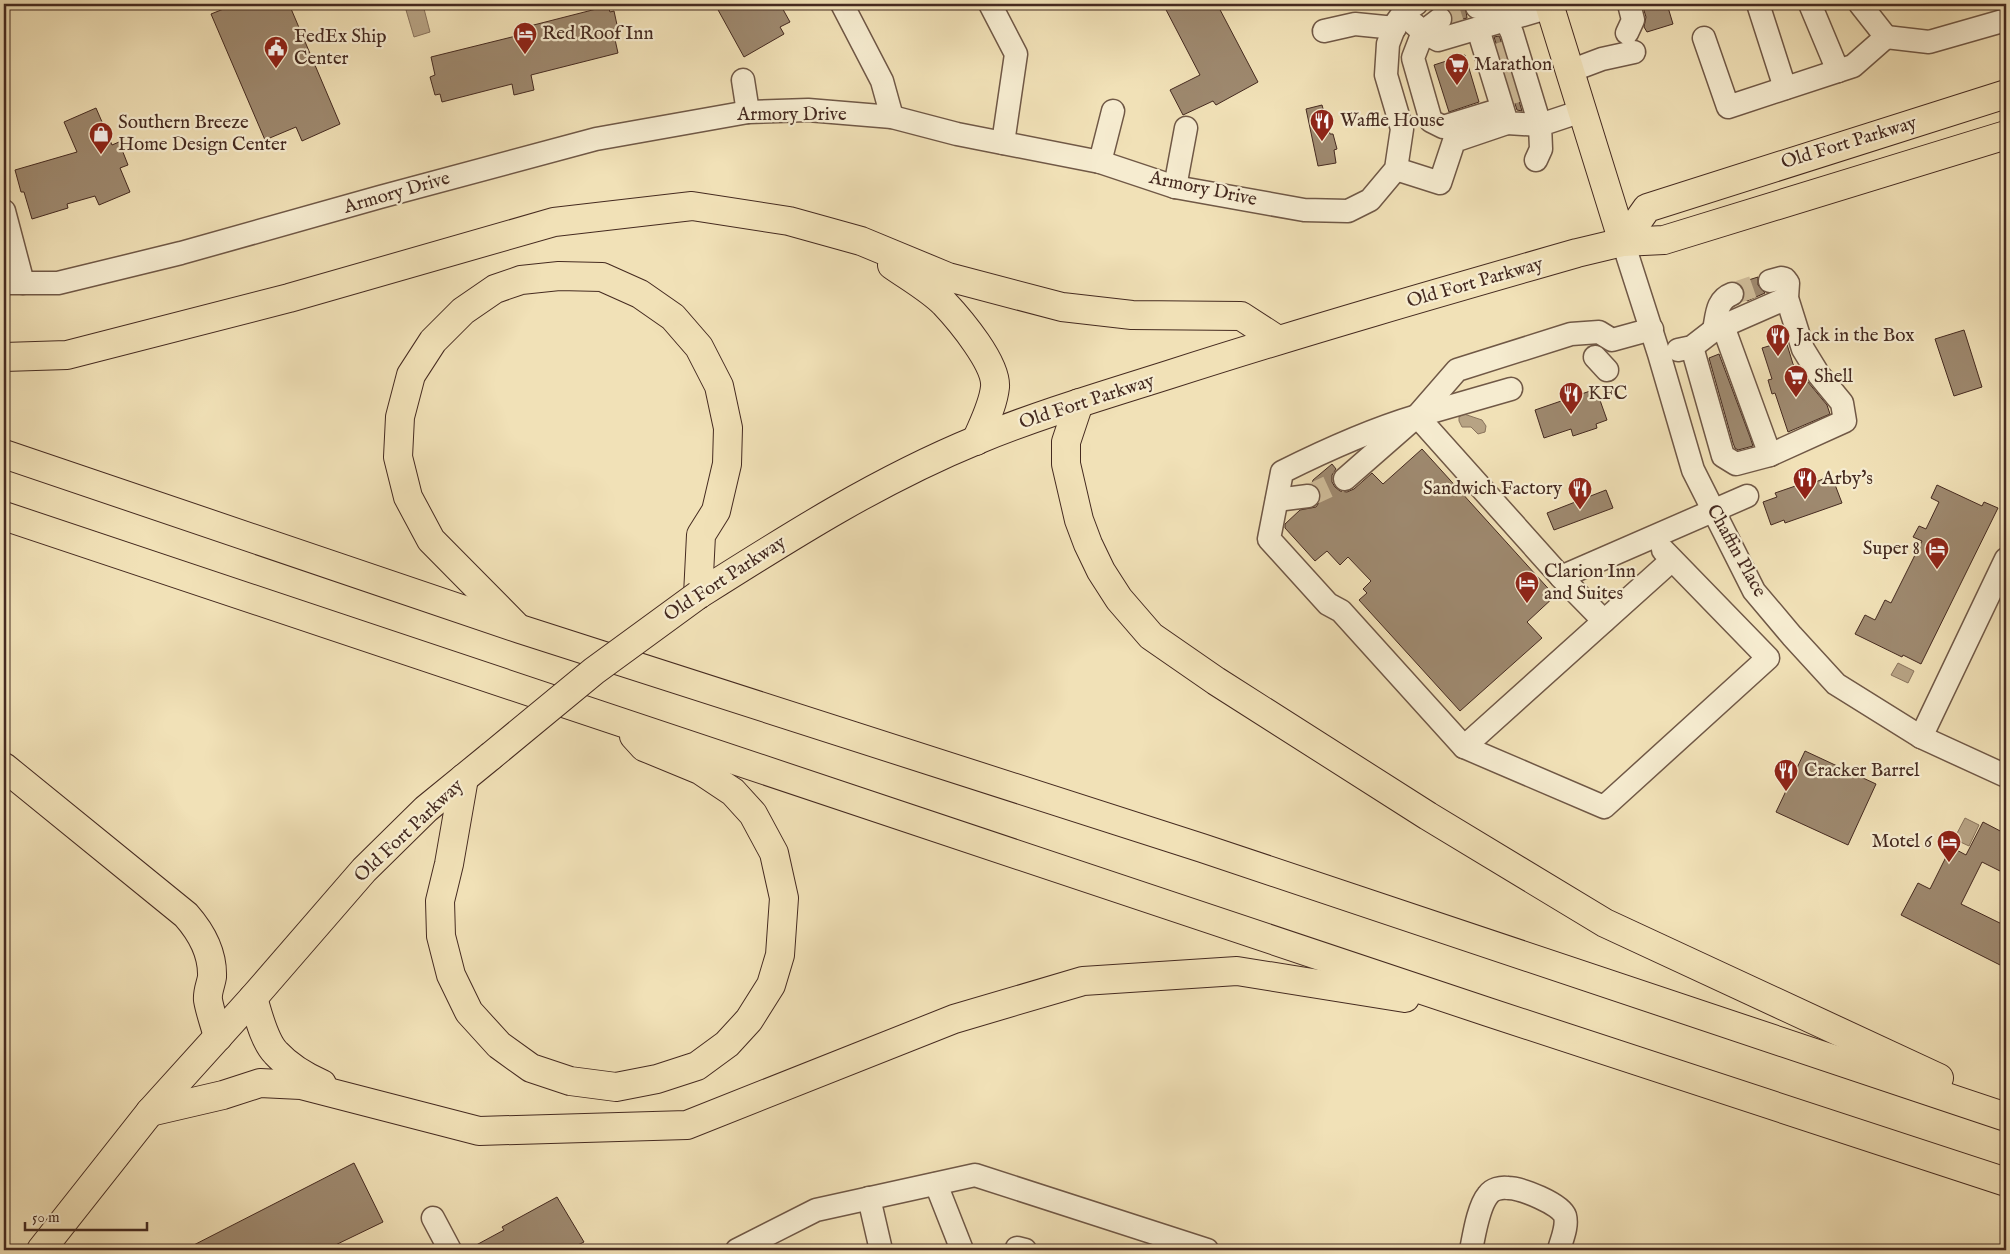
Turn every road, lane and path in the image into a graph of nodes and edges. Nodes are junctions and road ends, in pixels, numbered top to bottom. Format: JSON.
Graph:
{"nodes":[{"id":1,"x":842,"y":4,"type":"edge"},
{"id":2,"x":990,"y":4,"type":"edge"},
{"id":3,"x":1628,"y":4,"type":"edge"},
{"id":4,"x":1758,"y":4,"type":"edge"},
{"id":5,"x":1810,"y":4,"type":"edge"},
{"id":6,"x":1860,"y":4,"type":"edge"},
{"id":7,"x":1549,"y":5,"type":"edge"},
{"id":8,"x":1404,"y":15,"type":"edge"},
{"id":9,"x":1478,"y":18,"type":"junction"},
{"id":10,"x":1506,"y":20,"type":"junction"},
{"id":11,"x":2006,"y":20,"type":"edge"},
{"id":12,"x":1432,"y":25,"type":"junction"},
{"id":13,"x":1324,"y":31,"type":"dead end"},
{"id":14,"x":1886,"y":37,"type":"junction"},
{"id":15,"x":1704,"y":38,"type":"dead end"},
{"id":16,"x":1570,"y":71,"type":"junction"},
{"id":17,"x":1838,"y":71,"type":"junction"},
{"id":18,"x":1508,"y":79,"type":"junction"},
{"id":19,"x":743,"y":80,"type":"dead end"},
{"id":20,"x":1785,"y":88,"type":"junction"},
{"id":21,"x":2006,"y":94,"type":"edge"},
{"id":22,"x":1113,"y":111,"type":"dead end"},
{"id":23,"x":1582,"y":111,"type":"junction"},
{"id":24,"x":748,"y":112,"type":"junction"},
{"id":25,"x":892,"y":117,"type":"junction"},
{"id":26,"x":1540,"y":125,"type":"junction"},
{"id":27,"x":1186,"y":128,"type":"dead end"},
{"id":28,"x":2006,"y":135,"type":"edge"},
{"id":29,"x":1003,"y":143,"type":"junction"},
{"id":30,"x":1536,"y":160,"type":"dead end"},
{"id":31,"x":1100,"y":162,"type":"junction"},
{"id":32,"x":1396,"y":169,"type":"junction"},
{"id":33,"x":1175,"y":187,"type":"junction"},
{"id":34,"x":4,"y":211,"type":"edge"},
{"id":35,"x":789,"y":221,"type":"junction"},
{"id":36,"x":1623,"y":242,"type":"junction"},
{"id":37,"x":1770,"y":281,"type":"tunnel mouth"},
{"id":38,"x":13,"y":283,"type":"edge"},
{"id":39,"x":1732,"y":294,"type":"tunnel mouth"},
{"id":40,"x":1787,"y":298,"type":"junction"},
{"id":41,"x":1719,"y":328,"type":"junction"},
{"id":42,"x":1652,"y":329,"type":"junction"},
{"id":43,"x":1278,"y":340,"type":"junction"},
{"id":44,"x":1692,"y":347,"type":"junction"},
{"id":45,"x":1659,"y":354,"type":"junction"},
{"id":46,"x":4,"y":357,"type":"edge"},
{"id":47,"x":1511,"y":389,"type":"dead end"},
{"id":48,"x":1079,"y":403,"type":"junction"},
{"id":49,"x":1417,"y":416,"type":"junction"},
{"id":50,"x":976,"y":441,"type":"junction"},
{"id":51,"x":4,"y":454,"type":"edge"},
{"id":52,"x":1770,"y":454,"type":"junction"},
{"id":53,"x":1723,"y":456,"type":"junction"},
{"id":54,"x":1691,"y":464,"type":"junction"},
{"id":55,"x":1345,"y":479,"type":"tunnel mouth"},
{"id":56,"x":1308,"y":496,"type":"tunnel mouth"},
{"id":57,"x":1747,"y":496,"type":"dead end"},
{"id":58,"x":1277,"y":500,"type":"junction"},
{"id":59,"x":1713,"y":510,"type":"junction"},
{"id":60,"x":4,"y":516,"type":"edge"},
{"id":61,"x":1651,"y":538,"type":"junction"},
{"id":62,"x":1672,"y":560,"type":"junction"},
{"id":63,"x":2006,"y":560,"type":"edge"},
{"id":64,"x":1561,"y":577,"type":"junction"},
{"id":65,"x":698,"y":595,"type":"junction"},
{"id":66,"x":1769,"y":609,"type":"junction"},
{"id":67,"x":1604,"y":620,"type":"junction"},
{"id":68,"x":520,"y":629,"type":"junction"},
{"id":69,"x":1740,"y":629,"type":"junction"},
{"id":70,"x":619,"y":721,"type":"junction"},
{"id":71,"x":1921,"y":737,"type":"junction"},
{"id":72,"x":1464,"y":747,"type":"junction"},
{"id":73,"x":4,"y":767,"type":"edge"},
{"id":74,"x":2006,"y":776,"type":"edge"},
{"id":75,"x":464,"y":778,"type":"junction"},
{"id":76,"x":254,"y":998,"type":"junction"},
{"id":77,"x":1488,"y":1012,"type":"junction"},
{"id":78,"x":218,"y":1037,"type":"junction"},
{"id":79,"x":360,"y":1099,"type":"junction"},
{"id":80,"x":2006,"y":1110,"type":"edge"},
{"id":81,"x":150,"y":1112,"type":"junction"},
{"id":82,"x":2006,"y":1117,"type":"edge"},
{"id":83,"x":2006,"y":1182,"type":"edge"},
{"id":84,"x":936,"y":1184,"type":"junction"},
{"id":85,"x":869,"y":1198,"type":"junction"},
{"id":86,"x":433,"y":1218,"type":"dead end"},
{"id":87,"x":744,"y":1248,"type":"edge"},
{"id":88,"x":41,"y":1250,"type":"edge"},
{"id":89,"x":450,"y":1250,"type":"edge"},
{"id":90,"x":881,"y":1250,"type":"edge"},
{"id":91,"x":962,"y":1250,"type":"edge"},
{"id":92,"x":1207,"y":1250,"type":"edge"},
{"id":93,"x":1471,"y":1250,"type":"edge"},
{"id":94,"x":1559,"y":1250,"type":"edge"}],
"edges":[{"from":1,"to":25,"type":"street"},
{"from":2,"to":29,"type":"street"},
{"from":3,"to":16,"type":"street"},
{"from":4,"to":20,"type":"street"},
{"from":5,"to":17,"type":"street"},
{"from":6,"to":14,"type":"street"},
{"from":7,"to":10,"type":"street"},
{"from":7,"to":16,"type":"main road"},
{"from":8,"to":12,"type":"street"},
{"from":8,"to":13,"type":"street"},
{"from":8,"to":32,"type":"street"},
{"from":9,"to":10,"type":"street"},
{"from":9,"to":12,"type":"street"},
{"from":9,"to":18,"type":"street"},
{"from":10,"to":18,"type":"street"},
{"from":11,"to":14,"type":"street"},
{"from":12,"to":18,"type":"street"},
{"from":14,"to":17,"type":"street"},
{"from":15,"to":20,"type":"street"},
{"from":16,"to":23,"type":"main road"},
{"from":17,"to":20,"type":"street"},
{"from":18,"to":26,"type":"street"},
{"from":18,"to":26,"type":"street"},
{"from":18,"to":32,"type":"street"},
{"from":19,"to":24,"type":"street"},
{"from":21,"to":36,"type":"main road","name":"Old Fort Parkway"},
{"from":22,"to":31,"type":"street"},
{"from":23,"to":26,"type":"street"},
{"from":23,"to":36,"type":"main road"},
{"from":24,"to":25,"type":"street","name":"Armory Drive"},
{"from":24,"to":38,"type":"street","name":"Armory Drive"},
{"from":25,"to":29,"type":"street","name":"Armory Drive"},
{"from":26,"to":30,"type":"street"},
{"from":27,"to":33,"type":"street"},
{"from":28,"to":36,"type":"main road","name":"Old Fort Parkway"},
{"from":29,"to":31,"type":"street","name":"Armory Drive"},
{"from":31,"to":33,"type":"street","name":"Armory Drive"},
{"from":32,"to":33,"type":"street","name":"Armory Drive"},
{"from":34,"to":38,"type":"street"},
{"from":35,"to":43,"type":"main road"},
{"from":35,"to":46,"type":"main road"},
{"from":35,"to":50,"type":"main road"},
{"from":36,"to":42,"type":"street","name":"Chaffin Place"},
{"from":36,"to":43,"type":"main road","name":"Old Fort Parkway"},
{"from":37,"to":40,"type":"street"},
{"from":39,"to":41,"type":"street"},
{"from":40,"to":41,"type":"street"},
{"from":40,"to":52,"type":"street"},
{"from":41,"to":44,"type":"street"},
{"from":41,"to":52,"type":"street"},
{"from":42,"to":45,"type":"street","name":"Chaffin Place"},
{"from":42,"to":49,"type":"street"},
{"from":43,"to":48,"type":"main road","name":"Old Fort Parkway"},
{"from":44,"to":45,"type":"street"},
{"from":44,"to":53,"type":"street"},
{"from":45,"to":54,"type":"street","name":"Chaffin Place"},
{"from":47,"to":49,"type":"street"},
{"from":48,"to":50,"type":"main road","name":"Old Fort Parkway"},
{"from":48,"to":80,"type":"main road"},
{"from":49,"to":55,"type":"street"},
{"from":49,"to":58,"type":"street"},
{"from":49,"to":64,"type":"street"},
{"from":50,"to":65,"type":"main road","name":"Old Fort Parkway"},
{"from":51,"to":68,"type":"main road"},
{"from":52,"to":53,"type":"street"},
{"from":53,"to":54,"type":"street"},
{"from":54,"to":59,"type":"street","name":"Chaffin Place"},
{"from":56,"to":58,"type":"street"},
{"from":57,"to":59,"type":"street"},
{"from":58,"to":72,"type":"street"},
{"from":59,"to":61,"type":"street"},
{"from":59,"to":66,"type":"street","name":"Chaffin Place"},
{"from":60,"to":70,"type":"main road"},
{"from":61,"to":62,"type":"street"},
{"from":61,"to":64,"type":"street"},
{"from":62,"to":67,"type":"street"},
{"from":62,"to":69,"type":"street"},
{"from":63,"to":71,"type":"street"},
{"from":64,"to":67,"type":"street"},
{"from":65,"to":68,"type":"main road"},
{"from":65,"to":75,"type":"main road","name":"Old Fort Parkway","bridge":true},
{"from":66,"to":69,"type":"street"},
{"from":66,"to":71,"type":"street","name":"Chaffin Place"},
{"from":67,"to":72,"type":"street"},
{"from":68,"to":82,"type":"main road"},
{"from":69,"to":72,"type":"street"},
{"from":70,"to":75,"type":"main road"},
{"from":70,"to":77,"type":"main road"},
{"from":71,"to":74,"type":"street","name":"Chaffin Place"},
{"from":73,"to":78,"type":"main road"},
{"from":75,"to":76,"type":"main road","name":"Old Fort Parkway"},
{"from":76,"to":78,"type":"main road","name":"Old Fort Parkway"},
{"from":76,"to":79,"type":"main road"},
{"from":77,"to":79,"type":"main road"},
{"from":77,"to":83,"type":"main road"},
{"from":78,"to":81,"type":"main road","name":"Old Fort Parkway"},
{"from":79,"to":81,"type":"main road"},
{"from":81,"to":88,"type":"main road","name":"Old Fort Parkway"},
{"from":84,"to":85,"type":"street"},
{"from":84,"to":91,"type":"street"},
{"from":84,"to":92,"type":"street"},
{"from":85,"to":87,"type":"street"},
{"from":85,"to":90,"type":"street"},
{"from":86,"to":89,"type":"street"},
{"from":93,"to":94,"type":"street"}]}
